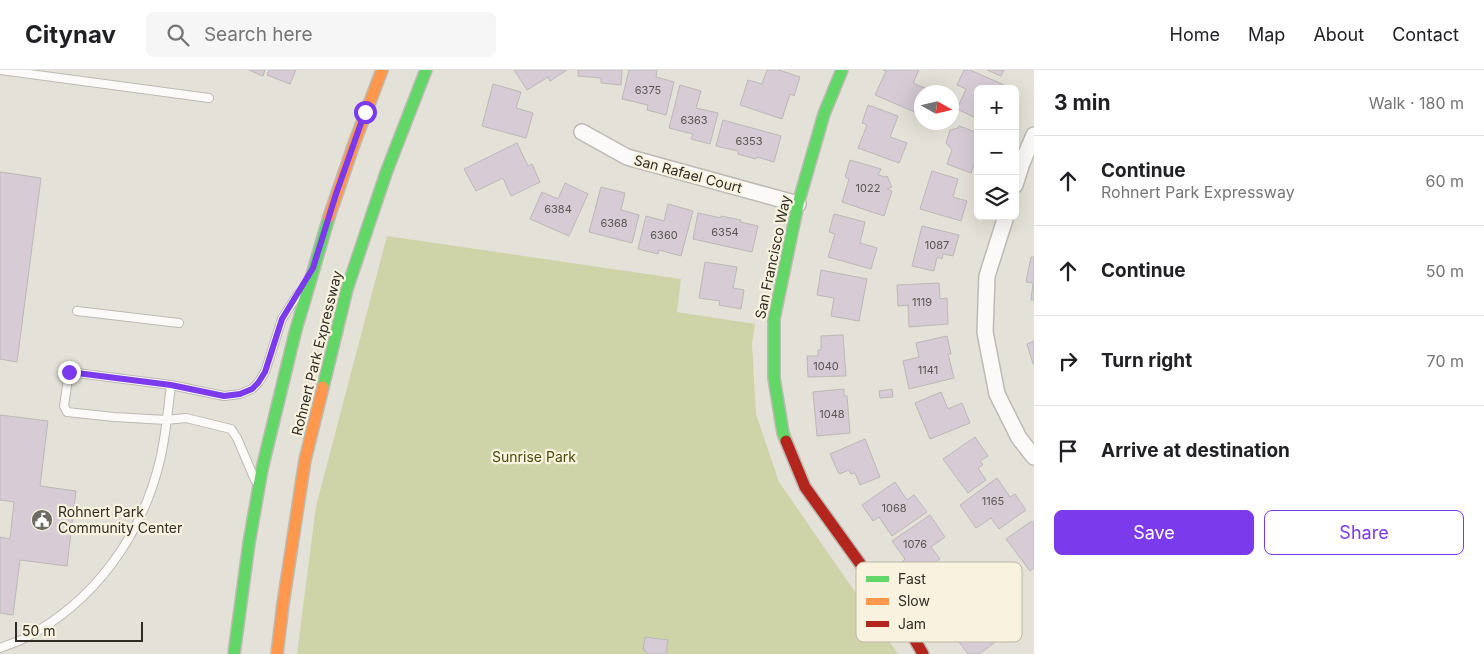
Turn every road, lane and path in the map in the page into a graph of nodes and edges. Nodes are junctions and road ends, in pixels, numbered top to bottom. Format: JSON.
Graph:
{"nodes":[{"id":1,"x":0,"y":70,"type":"edge"},
{"id":2,"x":382,"y":70,"type":"edge"},
{"id":3,"x":426,"y":70,"type":"edge"},
{"id":4,"x":842,"y":70,"type":"edge"},
{"id":5,"x":209,"y":98,"type":"dead end"},
{"id":6,"x":582,"y":132,"type":"dead end"},
{"id":7,"x":1034,"y":135,"type":"edge"},
{"id":8,"x":1028,"y":164,"type":"edge"},
{"id":9,"x":1019,"y":179,"type":"edge"},
{"id":10,"x":798,"y":204,"type":"junction"},
{"id":11,"x":1005,"y":220,"type":"edge"},
{"id":12,"x":313,"y":268,"type":"junction"},
{"id":13,"x":77,"y":311,"type":"dead end"},
{"id":14,"x":179,"y":323,"type":"dead end"},
{"id":15,"x":171,"y":385,"type":"junction"},
{"id":16,"x":166,"y":420,"type":"junction"},
{"id":17,"x":1034,"y":458,"type":"edge"},
{"id":18,"x":258,"y":488,"type":"junction"},
{"id":19,"x":859,"y":562,"type":"edge"},
{"id":20,"x":916,"y":642,"type":"edge"},
{"id":21,"x":0,"y":648,"type":"edge"},
{"id":22,"x":234,"y":654,"type":"edge"},
{"id":23,"x":277,"y":654,"type":"edge"},
{"id":24,"x":923,"y":654,"type":"edge"}],
"edges":[{"from":1,"to":5,"type":"lane"},
{"from":2,"to":12,"type":"main road","name":"Rohnert Park Expressway"},
{"from":3,"to":23,"type":"main road","name":"Rohnert Park Expressway"},
{"from":4,"to":10,"type":"main road","name":"San Francisco Way"},
{"from":6,"to":10,"type":"street","name":"San Rafael Court"},
{"from":7,"to":8,"type":"street"},
{"from":8,"to":9,"type":"street"},
{"from":10,"to":19,"type":"main road","name":"San Francisco Way"},
{"from":11,"to":17,"type":"street"},
{"from":12,"to":15,"type":"lane"},
{"from":12,"to":18,"type":"main road","name":"Rohnert Park Expressway"},
{"from":13,"to":14,"type":"lane"},
{"from":15,"to":16,"type":"lane"},
{"from":15,"to":16,"type":"lane"},
{"from":16,"to":18,"type":"lane"},
{"from":16,"to":21,"type":"lane"},
{"from":18,"to":22,"type":"main road","name":"Rohnert Park Expressway"},
{"from":20,"to":24,"type":"main road","name":"San Francisco Way"}]}
